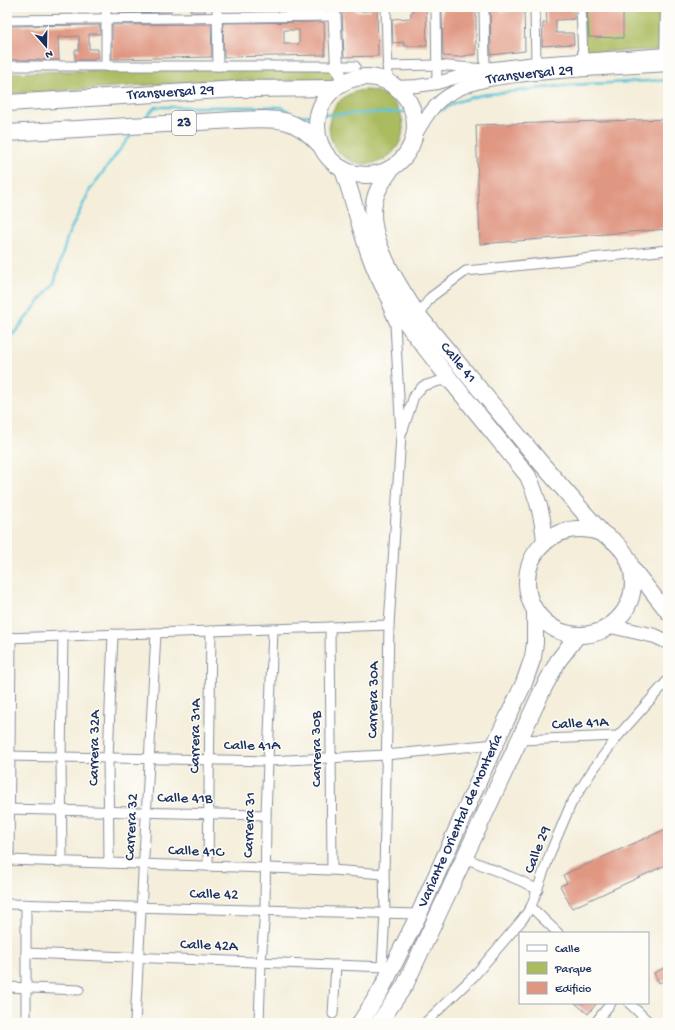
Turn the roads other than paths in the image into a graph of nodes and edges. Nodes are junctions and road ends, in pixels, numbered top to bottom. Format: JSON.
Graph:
{"nodes":[{"id":1,"x":106,"y":7,"type":"edge"},
{"id":2,"x":217,"y":7,"type":"edge"},
{"id":3,"x":386,"y":7,"type":"edge"},
{"id":4,"x":436,"y":7,"type":"edge"},
{"id":5,"x":484,"y":7,"type":"edge"},
{"id":6,"x":535,"y":7,"type":"edge"},
{"id":7,"x":581,"y":7,"type":"edge"},
{"id":8,"x":667,"y":7,"type":"edge"},
{"id":9,"x":334,"y":12,"type":"edge"},
{"id":10,"x":217,"y":18,"type":"junction"},
{"id":11,"x":106,"y":19,"type":"junction"},
{"id":12,"x":7,"y":20,"type":"edge"},
{"id":13,"x":582,"y":59,"type":"junction"},
{"id":14,"x":667,"y":60,"type":"edge"},
{"id":15,"x":536,"y":63,"type":"junction"},
{"id":16,"x":437,"y":65,"type":"junction"},
{"id":17,"x":7,"y":66,"type":"edge"},
{"id":18,"x":106,"y":66,"type":"junction"},
{"id":19,"x":218,"y":66,"type":"junction"},
{"id":20,"x":355,"y":66,"type":"dead end"},
{"id":21,"x":337,"y":67,"type":"junction"},
{"id":22,"x":485,"y":69,"type":"junction"},
{"id":23,"x":390,"y":78,"type":"junction"},
{"id":24,"x":437,"y":83,"type":"junction"},
{"id":25,"x":339,"y":85,"type":"junction"},
{"id":26,"x":7,"y":103,"type":"edge"},
{"id":27,"x":7,"y":133,"type":"edge"},
{"id":28,"x":415,"y":136,"type":"junction"},
{"id":29,"x":320,"y":145,"type":"junction"},
{"id":30,"x":392,"y":168,"type":"junction"},
{"id":31,"x":343,"y":170,"type":"junction"},
{"id":32,"x":368,"y":250,"type":"junction"},
{"id":33,"x":668,"y":250,"type":"edge"},
{"id":34,"x":418,"y":315,"type":"junction"},
{"id":35,"x":462,"y":394,"type":"junction"},
{"id":36,"x":401,"y":435,"type":"junction"},
{"id":37,"x":604,"y":535,"type":"junction"},
{"id":38,"x":546,"y":542,"type":"junction"},
{"id":39,"x":632,"y":567,"type":"junction"},
{"id":40,"x":535,"y":610,"type":"junction"},
{"id":41,"x":668,"y":613,"type":"edge"},
{"id":42,"x":389,"y":625,"type":"junction"},
{"id":43,"x":611,"y":626,"type":"junction"},
{"id":44,"x":330,"y":627,"type":"junction"},
{"id":45,"x":273,"y":629,"type":"junction"},
{"id":46,"x":211,"y":631,"type":"junction"},
{"id":47,"x":156,"y":632,"type":"junction"},
{"id":48,"x":113,"y":634,"type":"junction"},
{"id":49,"x":63,"y":636,"type":"junction"},
{"id":50,"x":577,"y":636,"type":"junction"},
{"id":51,"x":9,"y":638,"type":"edge"},
{"id":52,"x":668,"y":642,"type":"edge"},
{"id":53,"x":668,"y":680,"type":"edge"},
{"id":54,"x":618,"y":736,"type":"junction"},
{"id":55,"x":520,"y":740,"type":"junction"},
{"id":56,"x":495,"y":744,"type":"junction"},
{"id":57,"x":386,"y":755,"type":"junction"},
{"id":58,"x":8,"y":756,"type":"edge"},
{"id":59,"x":61,"y":757,"type":"junction"},
{"id":60,"x":108,"y":758,"type":"junction"},
{"id":61,"x":149,"y":758,"type":"junction"},
{"id":62,"x":331,"y":758,"type":"junction"},
{"id":63,"x":210,"y":760,"type":"junction"},
{"id":64,"x":268,"y":761,"type":"junction"},
{"id":65,"x":8,"y":809,"type":"edge"},
{"id":66,"x":62,"y":810,"type":"junction"},
{"id":67,"x":108,"y":812,"type":"junction"},
{"id":68,"x":147,"y":812,"type":"junction"},
{"id":69,"x":209,"y":814,"type":"junction"},
{"id":70,"x":266,"y":815,"type":"junction"},
{"id":71,"x":465,"y":858,"type":"junction"},
{"id":72,"x":8,"y":860,"type":"edge"},
{"id":73,"x":62,"y":862,"type":"junction"},
{"id":74,"x":109,"y":863,"type":"junction"},
{"id":75,"x":144,"y":865,"type":"junction"},
{"id":76,"x":208,"y":866,"type":"junction"},
{"id":77,"x":264,"y":868,"type":"junction"},
{"id":78,"x":332,"y":870,"type":"junction"},
{"id":79,"x":384,"y":874,"type":"junction"},
{"id":80,"x":538,"y":890,"type":"junction"},
{"id":81,"x":7,"y":904,"type":"edge"},
{"id":82,"x":26,"y":904,"type":"junction"},
{"id":83,"x":142,"y":907,"type":"junction"},
{"id":84,"x":531,"y":907,"type":"junction"},
{"id":85,"x":265,"y":910,"type":"junction"},
{"id":86,"x":385,"y":913,"type":"junction"},
{"id":87,"x":419,"y":914,"type":"junction"},
{"id":88,"x":557,"y":932,"type":"edge"},
{"id":89,"x":26,"y":953,"type":"junction"},
{"id":90,"x":139,"y":958,"type":"junction"},
{"id":91,"x":261,"y":962,"type":"junction"},
{"id":92,"x":336,"y":965,"type":"junction"},
{"id":93,"x":387,"y":967,"type":"junction"},
{"id":94,"x":7,"y":987,"type":"edge"},
{"id":95,"x":26,"y":987,"type":"junction"},
{"id":96,"x":80,"y":990,"type":"dead end"},
{"id":97,"x":610,"y":1004,"type":"edge"},
{"id":98,"x":630,"y":1004,"type":"edge"},
{"id":99,"x":333,"y":1014,"type":"dead end"},
{"id":100,"x":26,"y":1023,"type":"edge"},
{"id":101,"x":135,"y":1023,"type":"edge"},
{"id":102,"x":259,"y":1023,"type":"edge"},
{"id":103,"x":360,"y":1023,"type":"edge"},
{"id":104,"x":379,"y":1023,"type":"edge"},
{"id":105,"x":425,"y":1023,"type":"edge"},
{"id":106,"x":595,"y":1023,"type":"edge"},
{"id":107,"x":650,"y":1023,"type":"edge"}],
"edges":[{"from":1,"to":11,"type":"street"},
{"from":2,"to":10,"type":"street"},
{"from":3,"to":23,"type":"street"},
{"from":4,"to":16,"type":"street"},
{"from":5,"to":22,"type":"street"},
{"from":6,"to":15,"type":"street"},
{"from":7,"to":13,"type":"street"},
{"from":8,"to":14,"type":"main road"},
{"from":9,"to":10,"type":"street"},
{"from":9,"to":21,"type":"main road"},
{"from":10,"to":11,"type":"street"},
{"from":10,"to":19,"type":"street"},
{"from":11,"to":12,"type":"street"},
{"from":11,"to":18,"type":"street"},
{"from":13,"to":14,"type":"main road","name":"Transversal 29"},
{"from":13,"to":15,"type":"main road","name":"Transversal 29"},
{"from":14,"to":28,"type":"main road","name":"Transversal 29"},
{"from":15,"to":22,"type":"main road","name":"Transversal 29"},
{"from":16,"to":22,"type":"street"},
{"from":16,"to":23,"type":"street"},
{"from":16,"to":24,"type":"street"},
{"from":17,"to":18,"type":"street"},
{"from":18,"to":19,"type":"street"},
{"from":19,"to":21,"type":"street"},
{"from":20,"to":21,"type":"street"},
{"from":21,"to":25,"type":"main road"},
{"from":22,"to":24,"type":"main road","name":"Transversal 29"},
{"from":23,"to":24,"type":"main road","name":"Transversal 29"},
{"from":23,"to":25,"type":"highway","number":"23"},
{"from":23,"to":28,"type":"highway","number":"23"},
{"from":25,"to":26,"type":"highway","name":"Transversal 29","number":"23"},
{"from":25,"to":29,"type":"highway","number":"23"},
{"from":27,"to":29,"type":"highway","name":"Transversal 29","number":"23"},
{"from":28,"to":30,"type":"highway","number":"23"},
{"from":29,"to":31,"type":"highway","number":"23"},
{"from":30,"to":31,"type":"highway","number":"23"},
{"from":30,"to":34,"type":"highway","name":"Calle 41"},
{"from":31,"to":32,"type":"highway","name":"Calle 41"},
{"from":32,"to":35,"type":"highway","name":"Calle 41"},
{"from":32,"to":36,"type":"street"},
{"from":33,"to":34,"type":"street"},
{"from":34,"to":37,"type":"highway","name":"Calle 41"},
{"from":35,"to":36,"type":"street"},
{"from":35,"to":38,"type":"highway","name":"Calle 41"},
{"from":36,"to":42,"type":"street","name":"Carrera 30A"},
{"from":37,"to":38,"type":"highway"},
{"from":37,"to":39,"type":"highway"},
{"from":38,"to":40,"type":"highway"},
{"from":39,"to":41,"type":"main road"},
{"from":39,"to":43,"type":"highway"},
{"from":40,"to":50,"type":"highway"},
{"from":40,"to":56,"type":"highway","name":"Variante Oriental de Montería"},
{"from":42,"to":44,"type":"street"},
{"from":42,"to":57,"type":"street","name":"Carrera 30A"},
{"from":43,"to":50,"type":"highway"},
{"from":43,"to":52,"type":"main road"},
{"from":44,"to":45,"type":"street"},
{"from":44,"to":62,"type":"street","name":"Carrera 30B"},
{"from":45,"to":46,"type":"street"},
{"from":45,"to":64,"type":"street","name":"Carrera 31"},
{"from":46,"to":47,"type":"street"},
{"from":46,"to":63,"type":"street","name":"Carrera 31A"},
{"from":47,"to":48,"type":"street"},
{"from":47,"to":61,"type":"street","name":"Carrera 32"},
{"from":48,"to":49,"type":"street"},
{"from":48,"to":60,"type":"street","name":"Carrera 32A"},
{"from":49,"to":51,"type":"street"},
{"from":49,"to":59,"type":"street"},
{"from":50,"to":55,"type":"highway","name":"Variante Oriental de Montería"},
{"from":51,"to":58,"type":"street"},
{"from":53,"to":54,"type":"street","name":"Calle 29"},
{"from":54,"to":55,"type":"street","name":"Calle 41A"},
{"from":54,"to":80,"type":"street","name":"Calle 29"},
{"from":55,"to":71,"type":"highway","name":"Variante Oriental de Montería"},
{"from":56,"to":57,"type":"street","name":"Calle 41A"},
{"from":56,"to":87,"type":"highway","name":"Variante Oriental de Montería"},
{"from":57,"to":62,"type":"street","name":"Calle 41A"},
{"from":57,"to":79,"type":"street","name":"Carrera 30A"},
{"from":58,"to":59,"type":"street","name":"Calle 41A"},
{"from":58,"to":65,"type":"street"},
{"from":59,"to":60,"type":"street","name":"Calle 41A"},
{"from":59,"to":66,"type":"street"},
{"from":60,"to":61,"type":"street","name":"Calle 41A"},
{"from":60,"to":67,"type":"street","name":"Carrera 32A"},
{"from":61,"to":63,"type":"street","name":"Calle 41A"},
{"from":61,"to":68,"type":"street","name":"Carrera 32"},
{"from":62,"to":64,"type":"street","name":"Calle 41A"},
{"from":62,"to":78,"type":"street","name":"Carrera 30B"},
{"from":63,"to":64,"type":"street","name":"Calle 41A"},
{"from":63,"to":69,"type":"street","name":"Carrera 31A"},
{"from":64,"to":70,"type":"street","name":"Carrera 31"},
{"from":65,"to":66,"type":"street","name":"Calle 41B"},
{"from":65,"to":72,"type":"street"},
{"from":66,"to":67,"type":"street","name":"Calle 41B"},
{"from":66,"to":73,"type":"street"},
{"from":67,"to":68,"type":"street","name":"Calle 41B"},
{"from":67,"to":74,"type":"street","name":"Carrera 32A"},
{"from":68,"to":69,"type":"street","name":"Calle 41B"},
{"from":68,"to":75,"type":"street","name":"Carrera 32"},
{"from":69,"to":70,"type":"street","name":"Calle 41B"},
{"from":69,"to":76,"type":"street","name":"Carrera 31A"},
{"from":70,"to":77,"type":"street","name":"Carrera 31"},
{"from":71,"to":80,"type":"street"},
{"from":71,"to":104,"type":"highway","name":"Variante Oriental de Montería"},
{"from":72,"to":73,"type":"street","name":"Calle 41C"},
{"from":73,"to":74,"type":"street","name":"Calle 41C"},
{"from":74,"to":75,"type":"street","name":"Calle 41C"},
{"from":75,"to":76,"type":"street","name":"Calle 41C"},
{"from":75,"to":83,"type":"street","name":"Carrera 32"},
{"from":76,"to":77,"type":"street","name":"Calle 41C"},
{"from":77,"to":78,"type":"street","name":"Calle 41C"},
{"from":77,"to":85,"type":"street","name":"Carrera 31"},
{"from":78,"to":79,"type":"street","name":"Calle 41C"},
{"from":79,"to":86,"type":"street","name":"Carrera 30A"},
{"from":80,"to":84,"type":"street","name":"Calle 29"},
{"from":81,"to":82,"type":"street","name":"Calle 42"},
{"from":82,"to":83,"type":"street","name":"Calle 42"},
{"from":82,"to":89,"type":"street"},
{"from":83,"to":85,"type":"street","name":"Calle 42"},
{"from":83,"to":90,"type":"street","name":"Carrera 32"},
{"from":84,"to":88,"type":"street"},
{"from":84,"to":105,"type":"street","name":"Calle 29"},
{"from":85,"to":86,"type":"street","name":"Calle 42"},
{"from":85,"to":91,"type":"street","name":"Carrera 31"},
{"from":86,"to":87,"type":"street","name":"Calle 42"},
{"from":86,"to":93,"type":"street","name":"Carrera 30A"},
{"from":87,"to":93,"type":"highway","name":"Variante Oriental de Montería"},
{"from":89,"to":90,"type":"street","name":"Calle 42A"},
{"from":89,"to":95,"type":"street"},
{"from":90,"to":91,"type":"street","name":"Calle 42A"},
{"from":90,"to":101,"type":"street","name":"Carrera 32"},
{"from":91,"to":92,"type":"street","name":"Calle 42A"},
{"from":91,"to":102,"type":"street","name":"Carrera 31"},
{"from":92,"to":93,"type":"street","name":"Calle 42A"},
{"from":92,"to":99,"type":"street"},
{"from":93,"to":103,"type":"highway","name":"Variante Oriental de Montería"},
{"from":94,"to":95,"type":"street"},
{"from":95,"to":96,"type":"street"},
{"from":95,"to":100,"type":"street"},
{"from":97,"to":106,"type":"street"},
{"from":98,"to":107,"type":"street"}]}
